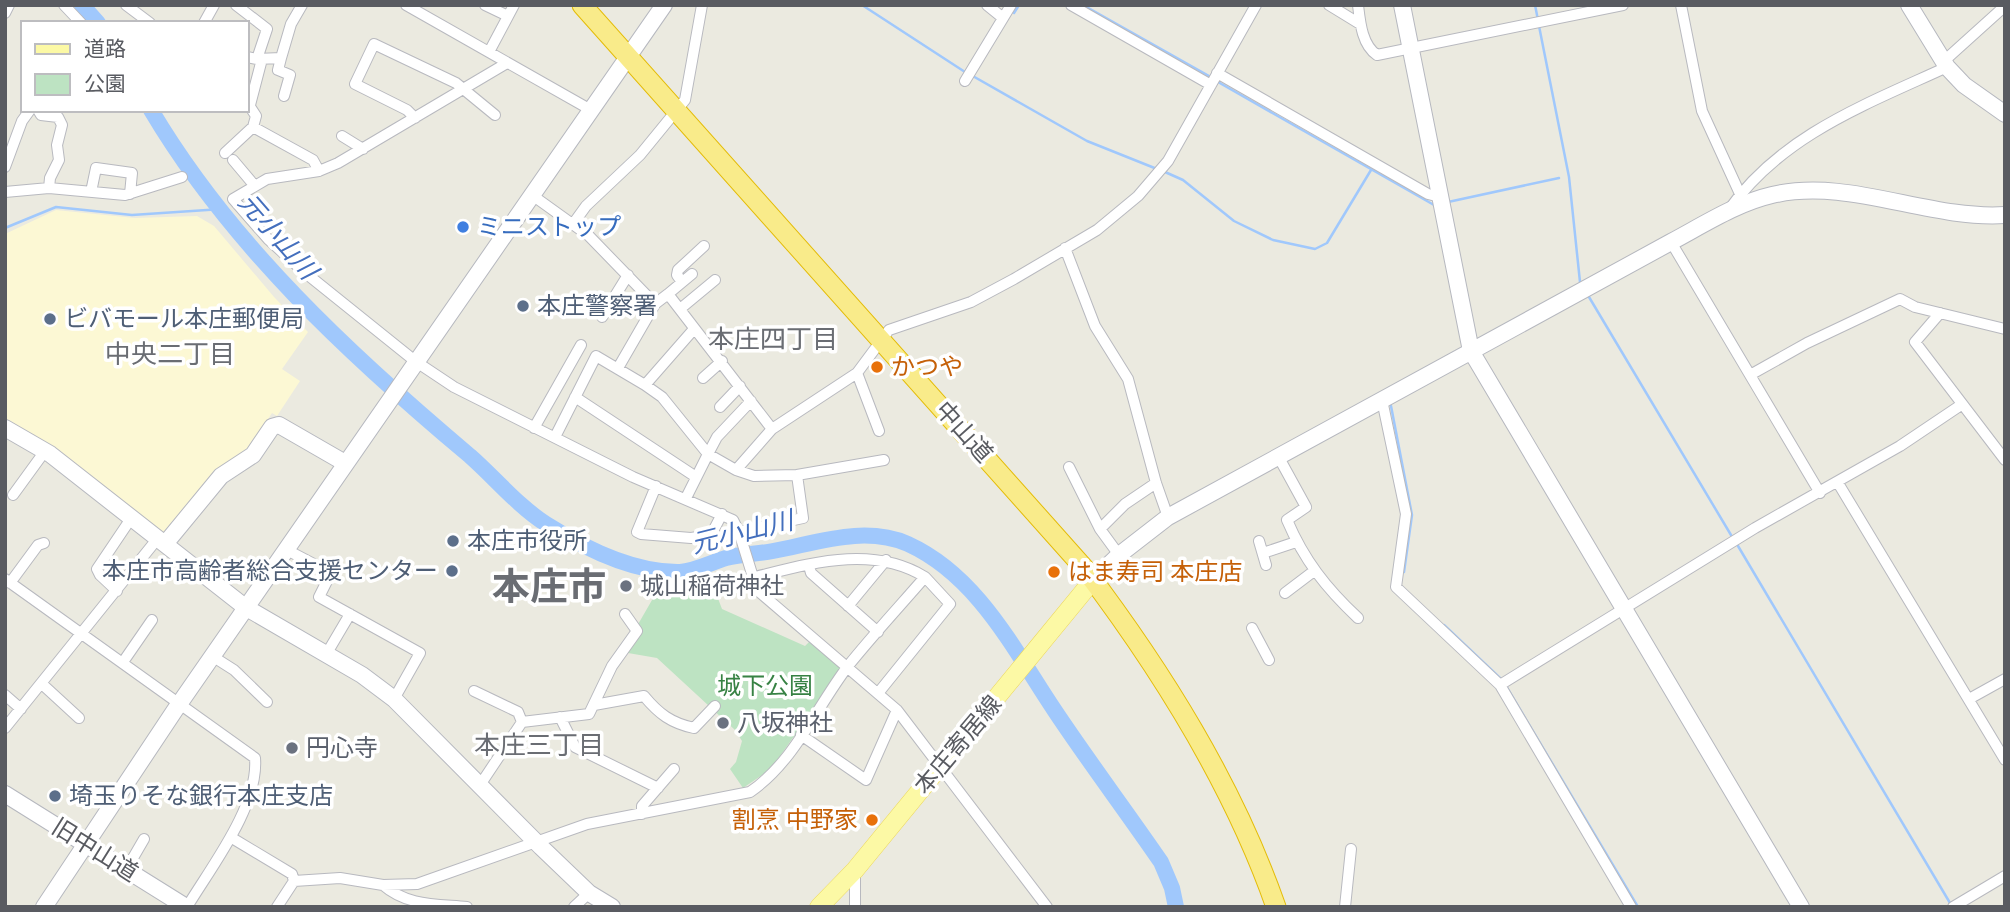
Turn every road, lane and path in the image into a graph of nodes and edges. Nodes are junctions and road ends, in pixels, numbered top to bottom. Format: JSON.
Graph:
{"nodes":[{"id":1,"x":9,"y":5,"type":"edge"},
{"id":2,"x":64,"y":5,"type":"edge"},
{"id":3,"x":126,"y":5,"type":"edge"},
{"id":4,"x":214,"y":5,"type":"edge"},
{"id":5,"x":236,"y":5,"type":"edge"},
{"id":6,"x":302,"y":5,"type":"edge"},
{"id":7,"x":406,"y":5,"type":"edge"},
{"id":8,"x":485,"y":5,"type":"edge"},
{"id":9,"x":514,"y":5,"type":"edge"},
{"id":10,"x":582,"y":5,"type":"edge"},
{"id":11,"x":664,"y":5,"type":"edge"},
{"id":12,"x":702,"y":5,"type":"edge"},
{"id":13,"x":986,"y":5,"type":"edge"},
{"id":14,"x":1011,"y":5,"type":"edge"},
{"id":15,"x":1071,"y":5,"type":"edge"},
{"id":16,"x":1256,"y":5,"type":"edge"},
{"id":17,"x":1329,"y":5,"type":"edge"},
{"id":18,"x":1358,"y":5,"type":"edge"},
{"id":19,"x":1402,"y":5,"type":"edge"},
{"id":20,"x":1623,"y":5,"type":"edge"},
{"id":21,"x":1681,"y":5,"type":"edge"},
{"id":22,"x":1909,"y":5,"type":"edge"},
{"id":23,"x":2005,"y":6,"type":"edge"},
{"id":24,"x":5,"y":13,"type":"edge"},
{"id":25,"x":508,"y":16,"type":"junction"},
{"id":26,"x":1003,"y":18,"type":"junction"},
{"id":27,"x":79,"y":21,"type":"edge"},
{"id":28,"x":146,"y":21,"type":"edge"},
{"id":29,"x":205,"y":21,"type":"edge"},
{"id":30,"x":1360,"y":23,"type":"junction"},
{"id":31,"x":1410,"y":47,"type":"junction"},
{"id":32,"x":489,"y":52,"type":"junction"},
{"id":33,"x":628,"y":56,"type":"junction"},
{"id":34,"x":281,"y":58,"type":"junction"},
{"id":35,"x":255,"y":59,"type":"edge"},
{"id":36,"x":508,"y":63,"type":"junction"},
{"id":37,"x":1945,"y":64,"type":"junction"},
{"id":38,"x":1217,"y":73,"type":"junction"},
{"id":39,"x":965,"y":81,"type":"dead end"},
{"id":40,"x":1211,"y":85,"type":"junction"},
{"id":41,"x":464,"y":89,"type":"junction"},
{"id":42,"x":284,"y":96,"type":"dead end"},
{"id":43,"x":248,"y":103,"type":"edge"},
{"id":44,"x":591,"y":110,"type":"junction"},
{"id":45,"x":675,"y":110,"type":"junction"},
{"id":46,"x":29,"y":112,"type":"edge"},
{"id":47,"x":39,"y":112,"type":"edge"},
{"id":48,"x":2005,"y":114,"type":"edge"},
{"id":49,"x":495,"y":115,"type":"dead end"},
{"id":50,"x":415,"y":118,"type":"junction"},
{"id":51,"x":253,"y":127,"type":"junction"},
{"id":52,"x":342,"y":136,"type":"dead end"},
{"id":53,"x":363,"y":149,"type":"junction"},
{"id":54,"x":5,"y":167,"type":"edge"},
{"id":55,"x":319,"y":171,"type":"junction"},
{"id":56,"x":182,"y":177,"type":"dead end"},
{"id":57,"x":254,"y":185,"type":"junction"},
{"id":58,"x":49,"y":188,"type":"junction"},
{"id":59,"x":5,"y":192,"type":"edge"},
{"id":60,"x":91,"y":192,"type":"junction"},
{"id":61,"x":130,"y":194,"type":"junction"},
{"id":62,"x":1740,"y":194,"type":"junction"},
{"id":63,"x":532,"y":195,"type":"junction"},
{"id":64,"x":1440,"y":197,"type":"junction"},
{"id":65,"x":1727,"y":213,"type":"junction"},
{"id":66,"x":2005,"y":215,"type":"edge"},
{"id":67,"x":573,"y":224,"type":"junction"},
{"id":68,"x":1671,"y":242,"type":"junction"},
{"id":69,"x":704,"y":246,"type":"dead end"},
{"id":70,"x":1065,"y":248,"type":"junction"},
{"id":71,"x":692,"y":274,"type":"dead end"},
{"id":72,"x":628,"y":275,"type":"junction"},
{"id":73,"x":715,"y":280,"type":"dead end"},
{"id":74,"x":682,"y":282,"type":"junction"},
{"id":75,"x":668,"y":294,"type":"junction"},
{"id":76,"x":655,"y":304,"type":"junction"},
{"id":77,"x":680,"y":309,"type":"junction"},
{"id":78,"x":1940,"y":313,"type":"junction"},
{"id":79,"x":602,"y":317,"type":"dead end"},
{"id":80,"x":694,"y":328,"type":"junction"},
{"id":81,"x":2005,"y":328,"type":"edge"},
{"id":82,"x":882,"y":339,"type":"junction"},
{"id":83,"x":581,"y":345,"type":"dead end"},
{"id":84,"x":1471,"y":351,"type":"junction"},
{"id":85,"x":415,"y":361,"type":"junction"},
{"id":86,"x":722,"y":361,"type":"junction"},
{"id":87,"x":618,"y":368,"type":"junction"},
{"id":88,"x":857,"y":373,"type":"junction"},
{"id":89,"x":1750,"y":375,"type":"junction"},
{"id":90,"x":703,"y":378,"type":"dead end"},
{"id":91,"x":645,"y":385,"type":"junction"},
{"id":92,"x":740,"y":386,"type":"junction"},
{"id":93,"x":575,"y":397,"type":"junction"},
{"id":94,"x":1382,"y":400,"type":"junction"},
{"id":95,"x":751,"y":401,"type":"junction"},
{"id":96,"x":1961,"y":405,"type":"junction"},
{"id":97,"x":719,"y":407,"type":"dead end"},
{"id":98,"x":5,"y":428,"type":"edge"},
{"id":99,"x":534,"y":428,"type":"junction"},
{"id":100,"x":772,"y":429,"type":"junction"},
{"id":101,"x":879,"y":431,"type":"dead end"},
{"id":102,"x":555,"y":438,"type":"junction"},
{"id":103,"x":45,"y":450,"type":"junction"},
{"id":104,"x":708,"y":454,"type":"junction"},
{"id":105,"x":1278,"y":456,"type":"junction"},
{"id":106,"x":884,"y":460,"type":"dead end"},
{"id":107,"x":2005,"y":460,"type":"edge"},
{"id":108,"x":345,"y":463,"type":"junction"},
{"id":109,"x":1069,"y":467,"type":"dead end"},
{"id":110,"x":736,"y":470,"type":"junction"},
{"id":111,"x":797,"y":475,"type":"junction"},
{"id":112,"x":696,"y":478,"type":"junction"},
{"id":113,"x":1156,"y":483,"type":"junction"},
{"id":114,"x":1838,"y":483,"type":"junction"},
{"id":115,"x":656,"y":486,"type":"junction"},
{"id":116,"x":1820,"y":493,"type":"junction"},
{"id":117,"x":13,"y":495,"type":"dead end"},
{"id":118,"x":686,"y":498,"type":"junction"},
{"id":119,"x":722,"y":514,"type":"junction"},
{"id":120,"x":132,"y":517,"type":"junction"},
{"id":121,"x":1168,"y":517,"type":"junction"},
{"id":122,"x":1100,"y":529,"type":"junction"},
{"id":123,"x":740,"y":536,"type":"junction"},
{"id":124,"x":162,"y":541,"type":"junction"},
{"id":125,"x":1259,"y":541,"type":"dead end"},
{"id":126,"x":1296,"y":542,"type":"junction"},
{"id":127,"x":44,"y":543,"type":"dead end"},
{"id":128,"x":285,"y":549,"type":"junction"},
{"id":129,"x":1119,"y":555,"type":"junction"},
{"id":130,"x":886,"y":560,"type":"junction"},
{"id":131,"x":809,"y":566,"type":"junction"},
{"id":132,"x":1314,"y":571,"type":"junction"},
{"id":133,"x":750,"y":573,"type":"junction"},
{"id":134,"x":925,"y":577,"type":"junction"},
{"id":135,"x":1093,"y":580,"type":"junction"},
{"id":136,"x":8,"y":581,"type":"edge"},
{"id":137,"x":117,"y":590,"type":"junction"},
{"id":138,"x":1284,"y":593,"type":"dead end"},
{"id":139,"x":848,"y":606,"type":"junction"},
{"id":140,"x":245,"y":607,"type":"junction"},
{"id":141,"x":1622,"y":609,"type":"junction"},
{"id":142,"x":350,"y":614,"type":"junction"},
{"id":143,"x":625,"y":614,"type":"dead end"},
{"id":144,"x":1358,"y":618,"type":"dead end"},
{"id":145,"x":152,"y":620,"type":"dead end"},
{"id":146,"x":1252,"y":628,"type":"dead end"},
{"id":147,"x":878,"y":632,"type":"junction"},
{"id":148,"x":83,"y":636,"type":"junction"},
{"id":149,"x":327,"y":653,"type":"junction"},
{"id":150,"x":212,"y":656,"type":"junction"},
{"id":151,"x":1269,"y":660,"type":"dead end"},
{"id":152,"x":122,"y":662,"type":"junction"},
{"id":153,"x":848,"y":667,"type":"junction"},
{"id":154,"x":2005,"y":679,"type":"edge"},
{"id":155,"x":42,"y":684,"type":"junction"},
{"id":156,"x":1500,"y":685,"type":"junction"},
{"id":157,"x":474,"y":691,"type":"dead end"},
{"id":158,"x":879,"y":692,"type":"junction"},
{"id":159,"x":5,"y":695,"type":"edge"},
{"id":160,"x":394,"y":699,"type":"junction"},
{"id":161,"x":1969,"y":699,"type":"junction"},
{"id":162,"x":267,"y":702,"type":"dead end"},
{"id":163,"x":180,"y":703,"type":"junction"},
{"id":164,"x":594,"y":705,"type":"junction"},
{"id":165,"x":715,"y":706,"type":"dead end"},
{"id":166,"x":20,"y":709,"type":"junction"},
{"id":167,"x":897,"y":710,"type":"junction"},
{"id":168,"x":79,"y":718,"type":"dead end"},
{"id":169,"x":561,"y":718,"type":"junction"},
{"id":170,"x":522,"y":722,"type":"junction"},
{"id":171,"x":5,"y":728,"type":"edge"},
{"id":172,"x":801,"y":735,"type":"junction"},
{"id":173,"x":2005,"y":760,"type":"edge"},
{"id":174,"x":941,"y":766,"type":"junction"},
{"id":175,"x":674,"y":769,"type":"dead end"},
{"id":176,"x":480,"y":785,"type":"junction"},
{"id":177,"x":658,"y":789,"type":"junction"},
{"id":178,"x":5,"y":794,"type":"edge"},
{"id":179,"x":642,"y":814,"type":"junction"},
{"id":180,"x":232,"y":838,"type":"junction"},
{"id":181,"x":144,"y":839,"type":"dead end"},
{"id":182,"x":535,"y":841,"type":"junction"},
{"id":183,"x":85,"y":845,"type":"junction"},
{"id":184,"x":1351,"y":849,"type":"dead end"},
{"id":185,"x":126,"y":870,"type":"junction"},
{"id":186,"x":855,"y":870,"type":"junction"},
{"id":187,"x":2005,"y":876,"type":"edge"},
{"id":188,"x":294,"y":881,"type":"junction"},
{"id":189,"x":383,"y":885,"type":"junction"},
{"id":190,"x":589,"y":892,"type":"junction"},
{"id":191,"x":44,"y":907,"type":"edge"},
{"id":192,"x":187,"y":907,"type":"edge"},
{"id":193,"x":277,"y":907,"type":"edge"},
{"id":194,"x":467,"y":907,"type":"edge"},
{"id":195,"x":573,"y":907,"type":"edge"},
{"id":196,"x":612,"y":907,"type":"edge"},
{"id":197,"x":819,"y":907,"type":"edge"},
{"id":198,"x":855,"y":907,"type":"edge"},
{"id":199,"x":1046,"y":907,"type":"edge"},
{"id":200,"x":1276,"y":907,"type":"edge"},
{"id":201,"x":1345,"y":907,"type":"edge"},
{"id":202,"x":1631,"y":907,"type":"edge"},
{"id":203,"x":1801,"y":907,"type":"edge"},
{"id":204,"x":1953,"y":907,"type":"edge"}],
"edges":[{"from":1,"to":24,"type":"street"},
{"from":2,"to":27,"type":"street"},
{"from":3,"to":28,"type":"street"},
{"from":4,"to":29,"type":"street"},
{"from":5,"to":35,"type":"street"},
{"from":6,"to":34,"type":"street"},
{"from":7,"to":32,"type":"street"},
{"from":8,"to":25,"type":"street"},
{"from":9,"to":25,"type":"street"},
{"from":10,"to":33,"type":"highway","name":"中山道"},
{"from":11,"to":33,"type":"street"},
{"from":12,"to":45,"type":"street"},
{"from":13,"to":26,"type":"street"},
{"from":14,"to":26,"type":"street"},
{"from":15,"to":40,"type":"street"},
{"from":16,"to":38,"type":"street"},
{"from":17,"to":30,"type":"street"},
{"from":18,"to":30,"type":"street"},
{"from":19,"to":31,"type":"street"},
{"from":20,"to":31,"type":"street"},
{"from":21,"to":62,"type":"street"},
{"from":22,"to":37,"type":"street"},
{"from":23,"to":37,"type":"street"},
{"from":25,"to":32,"type":"street"},
{"from":26,"to":39,"type":"street"},
{"from":30,"to":31,"type":"street"},
{"from":31,"to":64,"type":"street"},
{"from":32,"to":36,"type":"street"},
{"from":33,"to":44,"type":"street"},
{"from":33,"to":45,"type":"highway","name":"中山道"},
{"from":34,"to":35,"type":"street"},
{"from":34,"to":42,"type":"street"},
{"from":35,"to":43,"type":"street"},
{"from":36,"to":41,"type":"street"},
{"from":36,"to":44,"type":"street"},
{"from":37,"to":48,"type":"street"},
{"from":37,"to":62,"type":"street"},
{"from":38,"to":40,"type":"street"},
{"from":38,"to":64,"type":"street"},
{"from":40,"to":70,"type":"street"},
{"from":41,"to":49,"type":"street"},
{"from":41,"to":50,"type":"street"},
{"from":41,"to":50,"type":"street"},
{"from":43,"to":51,"type":"street"},
{"from":44,"to":63,"type":"street"},
{"from":45,"to":67,"type":"street"},
{"from":45,"to":82,"type":"highway","name":"中山道"},
{"from":46,"to":54,"type":"street"},
{"from":47,"to":58,"type":"street"},
{"from":50,"to":53,"type":"street"},
{"from":51,"to":55,"type":"street"},
{"from":51,"to":57,"type":"street"},
{"from":52,"to":53,"type":"street"},
{"from":53,"to":55,"type":"street"},
{"from":55,"to":57,"type":"street"},
{"from":56,"to":61,"type":"street"},
{"from":57,"to":85,"type":"street"},
{"from":58,"to":59,"type":"street"},
{"from":58,"to":60,"type":"street"},
{"from":60,"to":61,"type":"street"},
{"from":60,"to":61,"type":"street"},
{"from":62,"to":65,"type":"street"},
{"from":63,"to":67,"type":"street"},
{"from":63,"to":85,"type":"street"},
{"from":64,"to":84,"type":"street"},
{"from":65,"to":66,"type":"street"},
{"from":65,"to":68,"type":"street"},
{"from":67,"to":72,"type":"street"},
{"from":68,"to":84,"type":"street"},
{"from":68,"to":89,"type":"street"},
{"from":69,"to":74,"type":"street"},
{"from":70,"to":82,"type":"street"},
{"from":70,"to":113,"type":"street"},
{"from":71,"to":74,"type":"street"},
{"from":72,"to":76,"type":"street"},
{"from":72,"to":79,"type":"street"},
{"from":73,"to":77,"type":"street"},
{"from":74,"to":75,"type":"street"},
{"from":75,"to":76,"type":"street"},
{"from":75,"to":77,"type":"street"},
{"from":76,"to":87,"type":"street"},
{"from":77,"to":80,"type":"street"},
{"from":78,"to":81,"type":"street"},
{"from":78,"to":89,"type":"street"},
{"from":78,"to":96,"type":"street"},
{"from":80,"to":86,"type":"street"},
{"from":80,"to":91,"type":"street"},
{"from":82,"to":88,"type":"street"},
{"from":82,"to":135,"type":"highway","name":"中山道"},
{"from":83,"to":99,"type":"street"},
{"from":84,"to":94,"type":"street"},
{"from":84,"to":141,"type":"street"},
{"from":85,"to":99,"type":"street"},
{"from":85,"to":108,"type":"street"},
{"from":86,"to":90,"type":"street"},
{"from":86,"to":92,"type":"street"},
{"from":87,"to":91,"type":"street"},
{"from":87,"to":93,"type":"street"},
{"from":88,"to":100,"type":"street"},
{"from":88,"to":101,"type":"street"},
{"from":89,"to":116,"type":"street"},
{"from":91,"to":104,"type":"street"},
{"from":92,"to":95,"type":"street"},
{"from":92,"to":97,"type":"street"},
{"from":93,"to":102,"type":"street"},
{"from":93,"to":112,"type":"street"},
{"from":94,"to":105,"type":"street"},
{"from":94,"to":156,"type":"street"},
{"from":95,"to":100,"type":"street"},
{"from":95,"to":104,"type":"street"},
{"from":96,"to":107,"type":"street"},
{"from":96,"to":114,"type":"street"},
{"from":98,"to":103,"type":"street"},
{"from":99,"to":102,"type":"street"},
{"from":100,"to":110,"type":"street"},
{"from":102,"to":115,"type":"street"},
{"from":103,"to":117,"type":"street"},
{"from":103,"to":120,"type":"street"},
{"from":104,"to":110,"type":"street"},
{"from":104,"to":112,"type":"street"},
{"from":105,"to":121,"type":"street"},
{"from":105,"to":126,"type":"street"},
{"from":106,"to":111,"type":"street"},
{"from":108,"to":124,"type":"street"},
{"from":108,"to":128,"type":"street"},
{"from":109,"to":122,"type":"street"},
{"from":110,"to":111,"type":"street"},
{"from":111,"to":123,"type":"street"},
{"from":112,"to":118,"type":"street"},
{"from":113,"to":121,"type":"street"},
{"from":113,"to":122,"type":"street"},
{"from":114,"to":116,"type":"street"},
{"from":114,"to":161,"type":"street"},
{"from":115,"to":118,"type":"street"},
{"from":115,"to":119,"type":"street"},
{"from":116,"to":141,"type":"street"},
{"from":118,"to":119,"type":"street"},
{"from":119,"to":123,"type":"street"},
{"from":120,"to":124,"type":"street"},
{"from":120,"to":137,"type":"street"},
{"from":121,"to":129,"type":"street"},
{"from":122,"to":129,"type":"street"},
{"from":123,"to":133,"type":"street"},
{"from":124,"to":137,"type":"street"},
{"from":124,"to":140,"type":"street"},
{"from":125,"to":126,"type":"street"},
{"from":126,"to":132,"type":"street"},
{"from":127,"to":136,"type":"street"},
{"from":128,"to":140,"type":"street"},
{"from":128,"to":142,"type":"street"},
{"from":129,"to":135,"type":"street"},
{"from":130,"to":131,"type":"street"},
{"from":130,"to":134,"type":"street"},
{"from":130,"to":139,"type":"street"},
{"from":131,"to":133,"type":"street"},
{"from":131,"to":139,"type":"street"},
{"from":132,"to":138,"type":"street"},
{"from":132,"to":144,"type":"street"},
{"from":133,"to":153,"type":"street"},
{"from":134,"to":147,"type":"street"},
{"from":134,"to":158,"type":"street"},
{"from":135,"to":174,"type":"main road","name":"本庄寄居線"},
{"from":135,"to":200,"type":"highway","name":"中山道"},
{"from":136,"to":148,"type":"street"},
{"from":137,"to":148,"type":"street"},
{"from":139,"to":147,"type":"street"},
{"from":140,"to":149,"type":"street"},
{"from":140,"to":150,"type":"street"},
{"from":141,"to":156,"type":"street"},
{"from":141,"to":203,"type":"street"},
{"from":142,"to":149,"type":"street"},
{"from":142,"to":160,"type":"street"},
{"from":143,"to":164,"type":"street"},
{"from":145,"to":152,"type":"street"},
{"from":146,"to":151,"type":"street"},
{"from":147,"to":153,"type":"street"},
{"from":148,"to":152,"type":"street"},
{"from":148,"to":155,"type":"street"},
{"from":149,"to":160,"type":"street"},
{"from":150,"to":162,"type":"street"},
{"from":150,"to":163,"type":"street"},
{"from":152,"to":163,"type":"street"},
{"from":153,"to":158,"type":"street"},
{"from":153,"to":172,"type":"street"},
{"from":154,"to":161,"type":"street"},
{"from":155,"to":166,"type":"street"},
{"from":155,"to":168,"type":"street"},
{"from":156,"to":202,"type":"street"},
{"from":157,"to":170,"type":"street"},
{"from":158,"to":167,"type":"street"},
{"from":159,"to":166,"type":"street"},
{"from":160,"to":176,"type":"street"},
{"from":161,"to":173,"type":"street"},
{"from":163,"to":180,"type":"street"},
{"from":163,"to":183,"type":"street"},
{"from":164,"to":165,"type":"street"},
{"from":164,"to":169,"type":"street"},
{"from":166,"to":171,"type":"street"},
{"from":167,"to":172,"type":"street"},
{"from":167,"to":174,"type":"street"},
{"from":169,"to":170,"type":"street"},
{"from":169,"to":177,"type":"street"},
{"from":170,"to":176,"type":"street"},
{"from":172,"to":179,"type":"street"},
{"from":174,"to":186,"type":"main road","name":"本庄寄居線"},
{"from":174,"to":199,"type":"street"},
{"from":175,"to":177,"type":"street"},
{"from":176,"to":182,"type":"street"},
{"from":177,"to":179,"type":"street"},
{"from":178,"to":183,"type":"street","name":"旧中山道"},
{"from":179,"to":182,"type":"street"},
{"from":180,"to":188,"type":"street"},
{"from":180,"to":192,"type":"street"},
{"from":181,"to":185,"type":"street"},
{"from":182,"to":189,"type":"street"},
{"from":182,"to":190,"type":"street"},
{"from":183,"to":185,"type":"street","name":"旧中山道"},
{"from":183,"to":191,"type":"street"},
{"from":184,"to":201,"type":"street"},
{"from":185,"to":192,"type":"street","name":"旧中山道"},
{"from":186,"to":197,"type":"main road","name":"本庄寄居線"},
{"from":186,"to":198,"type":"street"},
{"from":187,"to":204,"type":"street"},
{"from":188,"to":189,"type":"street"},
{"from":188,"to":193,"type":"street"},
{"from":189,"to":194,"type":"street"},
{"from":190,"to":195,"type":"street"},
{"from":190,"to":196,"type":"street"}]}
